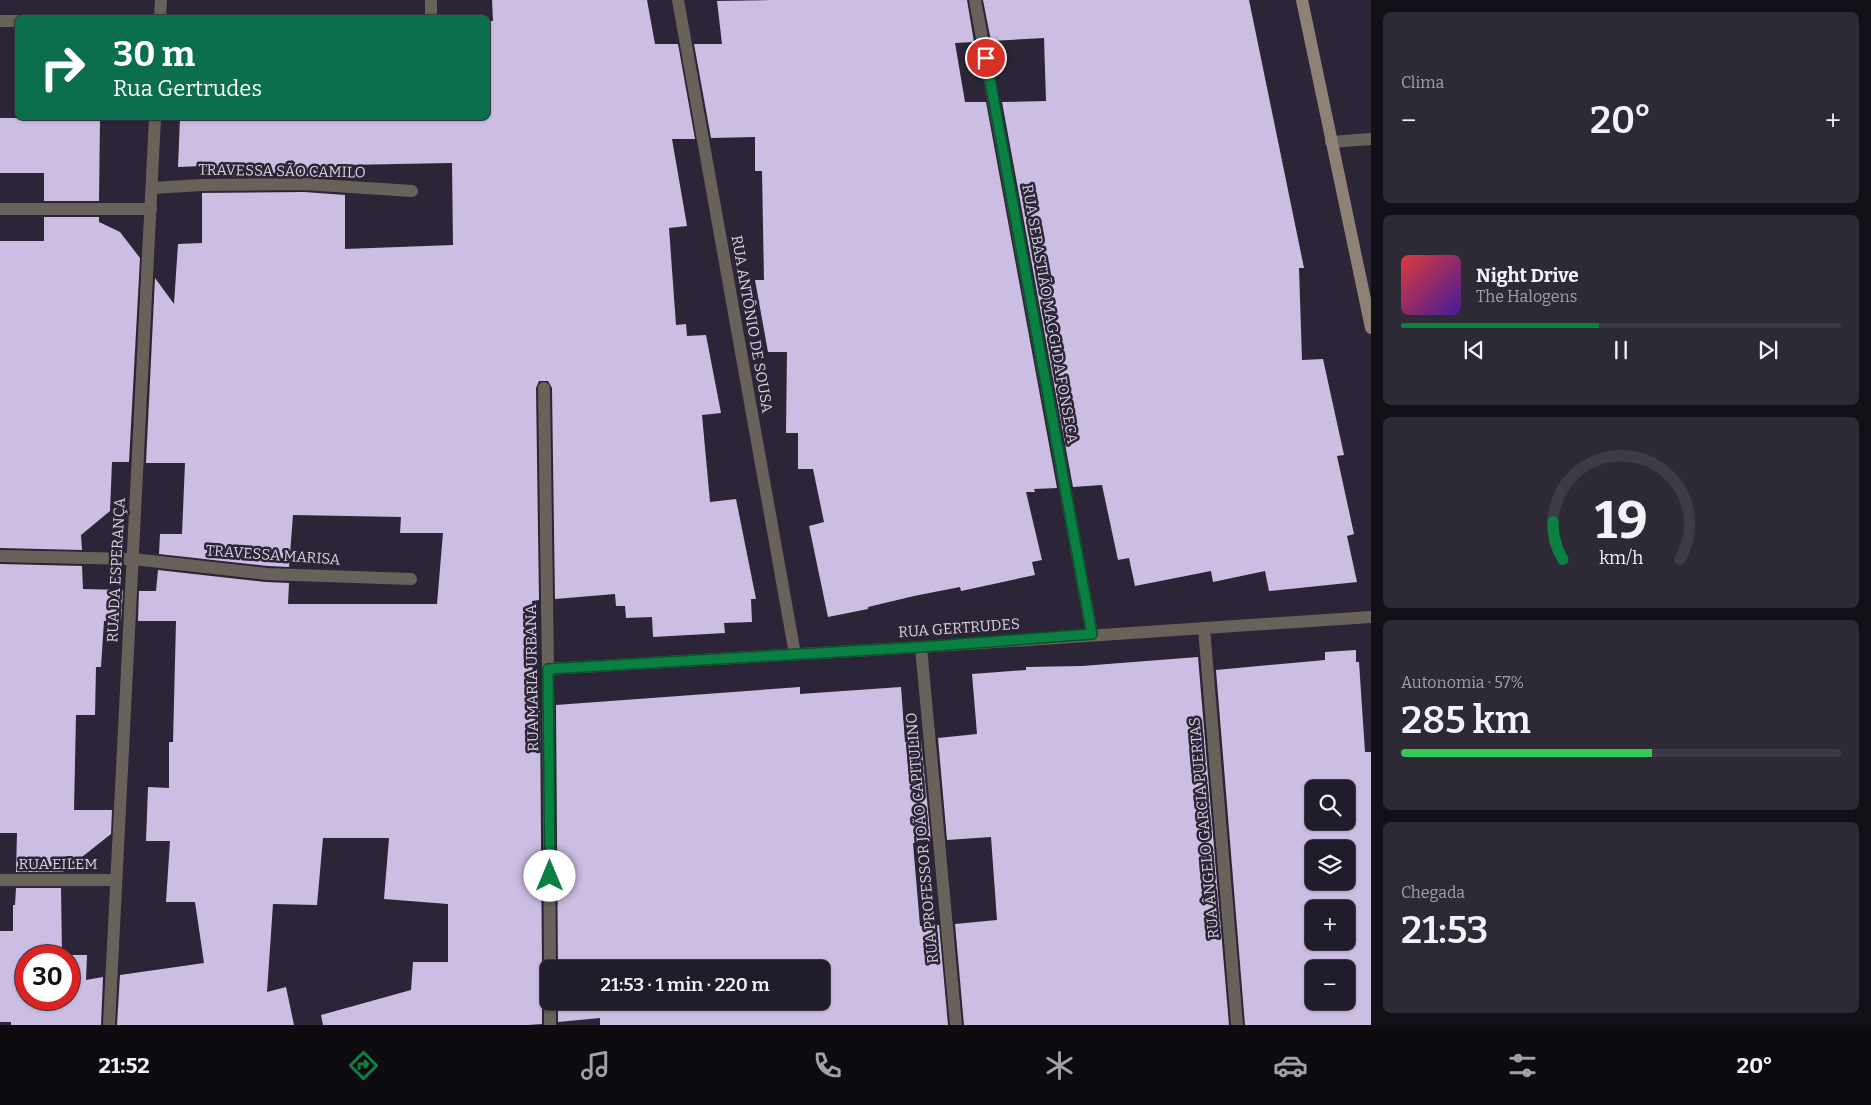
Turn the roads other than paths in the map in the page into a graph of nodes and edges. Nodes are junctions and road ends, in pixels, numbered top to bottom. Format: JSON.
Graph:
{"nodes":[{"id":1,"x":160,"y":0,"type":"edge"},
{"id":2,"x":431,"y":0,"type":"edge"},
{"id":3,"x":678,"y":0,"type":"edge"},
{"id":4,"x":976,"y":0,"type":"edge"},
{"id":5,"x":1302,"y":0,"type":"edge"},
{"id":6,"x":160,"y":15,"type":"edge"},
{"id":7,"x":430,"y":15,"type":"edge"},
{"id":8,"x":0,"y":21,"type":"edge"},
{"id":9,"x":15,"y":21,"type":"edge"},
{"id":10,"x":155,"y":120,"type":"edge"},
{"id":11,"x":1371,"y":139,"type":"edge"},
{"id":12,"x":1331,"y":142,"type":"junction"},
{"id":13,"x":152,"y":188,"type":"junction"},
{"id":14,"x":412,"y":191,"type":"dead end"},
{"id":15,"x":0,"y":209,"type":"edge"},
{"id":16,"x":151,"y":209,"type":"junction"},
{"id":17,"x":1371,"y":328,"type":"edge"},
{"id":18,"x":544,"y":388,"type":"dead end"},
{"id":19,"x":0,"y":556,"type":"edge"},
{"id":20,"x":133,"y":559,"type":"junction"},
{"id":21,"x":411,"y":579,"type":"dead end"},
{"id":22,"x":1371,"y":617,"type":"edge"},
{"id":23,"x":1204,"y":628,"type":"junction"},
{"id":24,"x":1092,"y":634,"type":"junction"},
{"id":25,"x":921,"y":647,"type":"junction"},
{"id":26,"x":795,"y":654,"type":"junction"},
{"id":27,"x":548,"y":669,"type":"junction"},
{"id":28,"x":0,"y":880,"type":"edge"},
{"id":29,"x":116,"y":880,"type":"junction"},
{"id":30,"x":550,"y":960,"type":"edge"},
{"id":31,"x":550,"y":1010,"type":"edge"},
{"id":32,"x":109,"y":1025,"type":"edge"},
{"id":33,"x":550,"y":1025,"type":"edge"},
{"id":34,"x":956,"y":1025,"type":"edge"},
{"id":35,"x":1237,"y":1025,"type":"edge"}],
"edges":[{"from":1,"to":6,"type":"street"},
{"from":2,"to":7,"type":"street"},
{"from":3,"to":26,"type":"street","name":"RUA ANTÔNIO DE SOUSA"},
{"from":4,"to":24,"type":"street","name":"RUA SEBASTIÃO MAGGI DA FONSECA"},
{"from":5,"to":12,"type":"main road"},
{"from":8,"to":9,"type":"street"},
{"from":10,"to":13,"type":"street","name":"RUA DA ESPERANÇA"},
{"from":11,"to":12,"type":"street"},
{"from":12,"to":17,"type":"main road"},
{"from":13,"to":14,"type":"street","name":"TRAVESSA SÃO CAMILO"},
{"from":13,"to":16,"type":"street","name":"RUA DA ESPERANÇA"},
{"from":15,"to":16,"type":"street"},
{"from":16,"to":20,"type":"street","name":"RUA DA ESPERANÇA"},
{"from":18,"to":27,"type":"street","name":"RUA MARIA URBANA"},
{"from":19,"to":20,"type":"street","name":"TRAVESSA MARISA"},
{"from":20,"to":21,"type":"street","name":"TRAVESSA MARISA"},
{"from":20,"to":29,"type":"street","name":"RUA DA ESPERANÇA"},
{"from":22,"to":23,"type":"street","name":"RUA GERTRUDES"},
{"from":23,"to":24,"type":"street","name":"RUA GERTRUDES"},
{"from":23,"to":35,"type":"street","name":"RUA ÂNGELO GARCIA PUERTAS"},
{"from":24,"to":25,"type":"street","name":"RUA GERTRUDES"},
{"from":25,"to":26,"type":"street","name":"RUA GERTRUDES"},
{"from":25,"to":34,"type":"street","name":"RUA PROFESSOR JOÃO CAPITULINO"},
{"from":26,"to":27,"type":"street","name":"RUA GERTRUDES"},
{"from":27,"to":30,"type":"street","name":"RUA MARIA URBANA"},
{"from":28,"to":29,"type":"street","name":"RUA EILEM"},
{"from":29,"to":32,"type":"street","name":"RUA DA ESPERANÇA"},
{"from":31,"to":33,"type":"street"}]}
